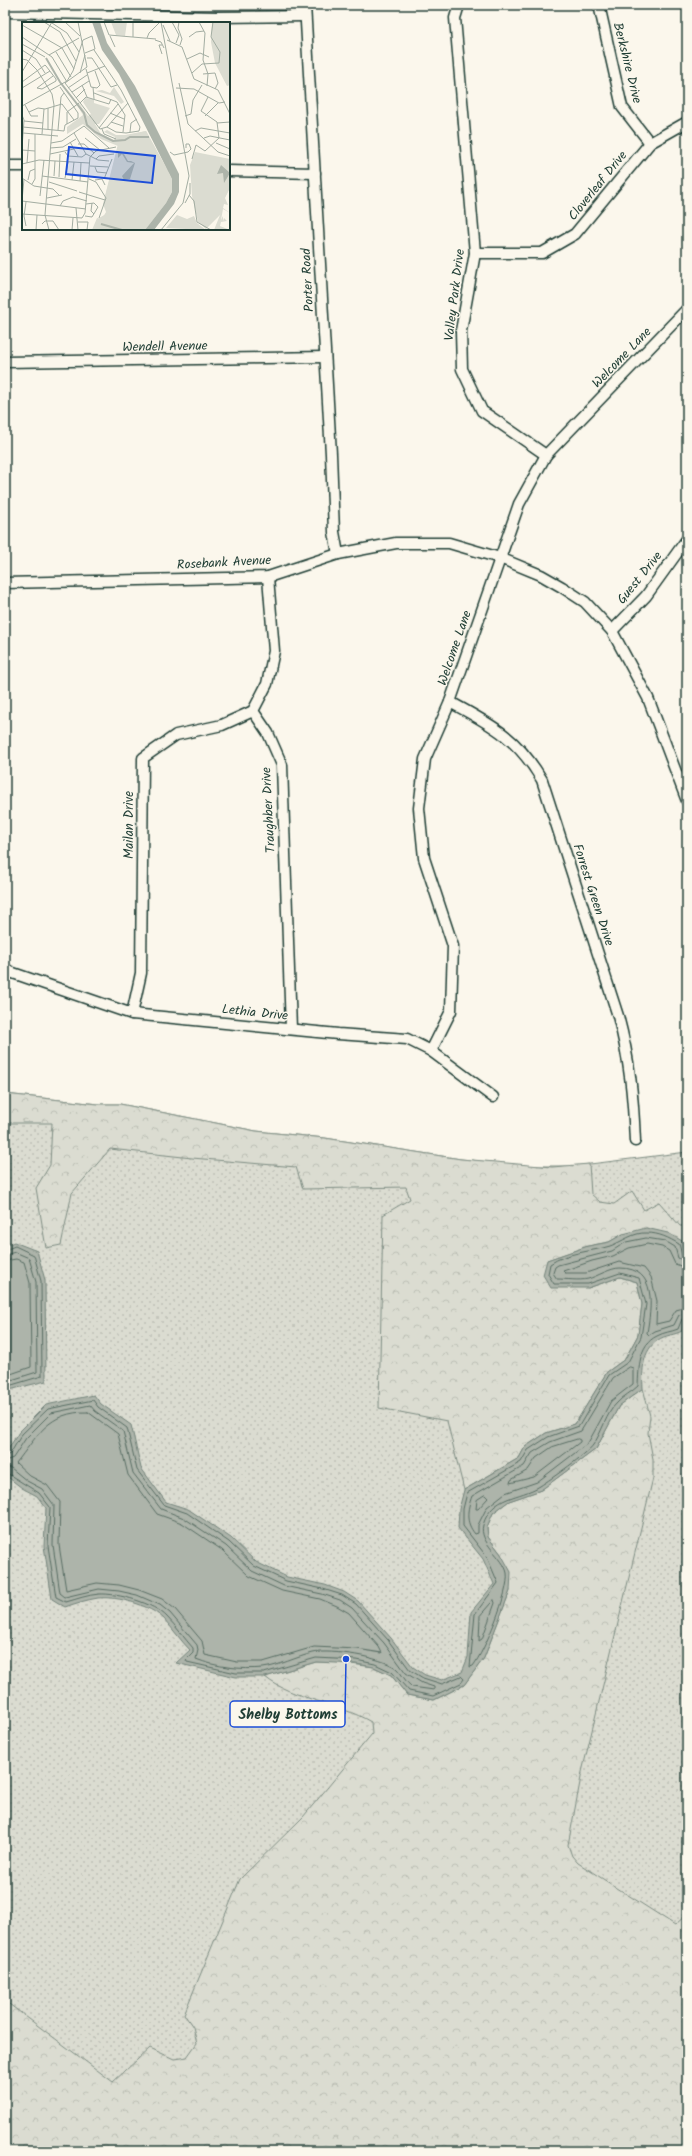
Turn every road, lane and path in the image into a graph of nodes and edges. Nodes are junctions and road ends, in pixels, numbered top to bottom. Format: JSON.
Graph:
{"nodes":[{"id":1,"x":305,"y":5,"type":"edge"},
{"id":2,"x":459,"y":5,"type":"edge"},
{"id":3,"x":599,"y":5,"type":"edge"},
{"id":4,"x":5,"y":12,"type":"edge"},
{"id":5,"x":306,"y":16,"type":"junction"},
{"id":6,"x":687,"y":122,"type":"edge"},
{"id":7,"x":650,"y":143,"type":"junction"},
{"id":8,"x":5,"y":166,"type":"edge"},
{"id":9,"x":22,"y":166,"type":"edge"},
{"id":10,"x":230,"y":171,"type":"edge"},
{"id":11,"x":315,"y":173,"type":"junction"},
{"id":12,"x":475,"y":253,"type":"junction"},
{"id":13,"x":687,"y":309,"type":"edge"},
{"id":14,"x":325,"y":357,"type":"junction"},
{"id":15,"x":5,"y":362,"type":"edge"},
{"id":16,"x":546,"y":455,"type":"junction"},
{"id":17,"x":687,"y":538,"type":"edge"},
{"id":18,"x":338,"y":554,"type":"junction"},
{"id":19,"x":500,"y":558,"type":"junction"},
{"id":20,"x":268,"y":577,"type":"junction"},
{"id":21,"x":5,"y":583,"type":"edge"},
{"id":22,"x":612,"y":631,"type":"junction"},
{"id":23,"x":450,"y":702,"type":"junction"},
{"id":24,"x":253,"y":711,"type":"junction"},
{"id":25,"x":687,"y":798,"type":"edge"},
{"id":26,"x":5,"y":969,"type":"edge"},
{"id":27,"x":132,"y":1014,"type":"junction"},
{"id":28,"x":291,"y":1029,"type":"junction"},
{"id":29,"x":431,"y":1051,"type":"junction"},
{"id":30,"x":493,"y":1097,"type":"dead end"},
{"id":31,"x":635,"y":1141,"type":"dead end"}],
"edges":[{"from":1,"to":5,"type":"street","name":"Porter Road"},
{"from":2,"to":12,"type":"street","name":"Valley Park Drive"},
{"from":3,"to":7,"type":"street","name":"Berkshire Drive"},
{"from":4,"to":5,"type":"street"},
{"from":5,"to":11,"type":"street","name":"Porter Road"},
{"from":6,"to":7,"type":"street","name":"Cloverleaf Drive"},
{"from":7,"to":12,"type":"street","name":"Cloverleaf Drive"},
{"from":8,"to":9,"type":"street"},
{"from":10,"to":11,"type":"street"},
{"from":11,"to":14,"type":"street","name":"Porter Road"},
{"from":12,"to":16,"type":"street","name":"Valley Park Drive"},
{"from":13,"to":16,"type":"street","name":"Welcome Lane"},
{"from":14,"to":15,"type":"street","name":"Wendell Avenue"},
{"from":14,"to":18,"type":"street","name":"Porter Road"},
{"from":16,"to":19,"type":"street","name":"Welcome Lane"},
{"from":17,"to":22,"type":"street","name":"Guest Drive"},
{"from":18,"to":19,"type":"street","name":"Rosebank Avenue"},
{"from":18,"to":20,"type":"street","name":"Rosebank Avenue"},
{"from":19,"to":22,"type":"street","name":"Rosebank Avenue"},
{"from":19,"to":23,"type":"street","name":"Welcome Lane"},
{"from":20,"to":21,"type":"street","name":"Rosebank Avenue"},
{"from":20,"to":24,"type":"street"},
{"from":22,"to":25,"type":"street","name":"Rosebank Avenue"},
{"from":23,"to":29,"type":"street","name":"Welcome Lane"},
{"from":23,"to":31,"type":"street","name":"Forrest Green Drive"},
{"from":24,"to":27,"type":"street","name":"Mailan Drive"},
{"from":24,"to":28,"type":"street","name":"Traughber Drive"},
{"from":26,"to":27,"type":"street","name":"Lethia Drive"},
{"from":27,"to":28,"type":"street","name":"Lethia Drive"},
{"from":28,"to":29,"type":"street","name":"Lethia Drive"},
{"from":29,"to":30,"type":"street","name":"Lethia Drive"}]}
